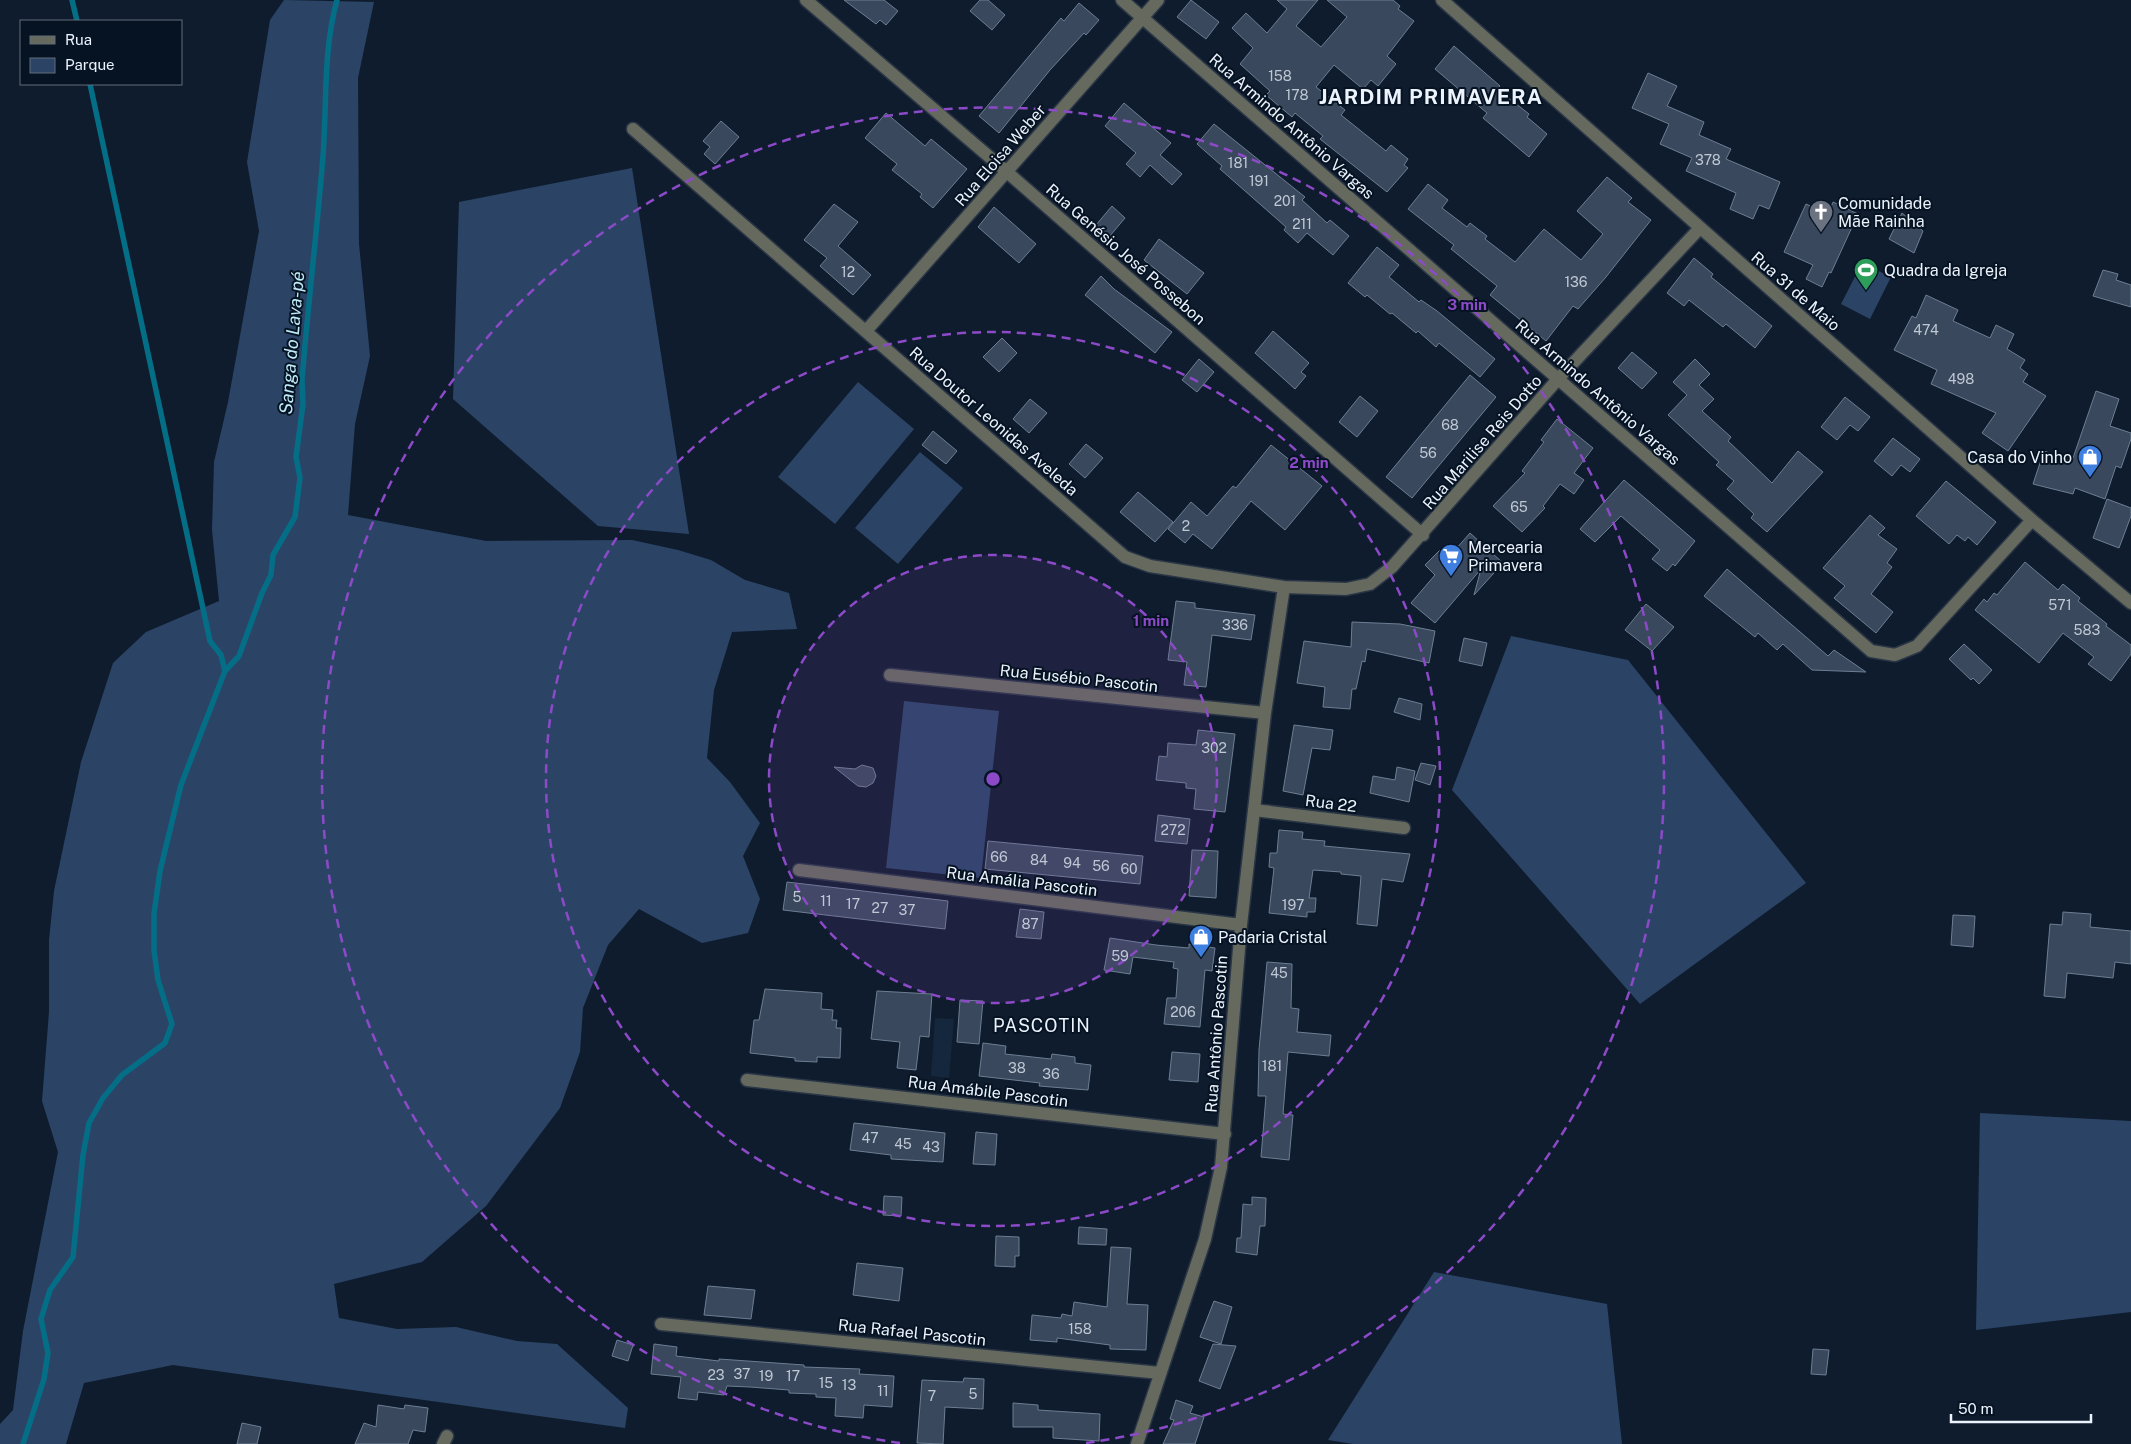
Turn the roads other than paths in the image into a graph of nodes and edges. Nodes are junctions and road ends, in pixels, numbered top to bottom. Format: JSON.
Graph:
{"nodes":[{"id":1,"x":806,"y":0,"type":"edge"},
{"id":2,"x":1122,"y":0,"type":"edge"},
{"id":3,"x":1158,"y":0,"type":"edge"},
{"id":4,"x":1442,"y":0,"type":"edge"},
{"id":5,"x":1143,"y":18,"type":"junction"},
{"id":6,"x":633,"y":129,"type":"dead end"},
{"id":7,"x":1007,"y":172,"type":"junction"},
{"id":8,"x":1700,"y":228,"type":"junction"},
{"id":9,"x":866,"y":330,"type":"junction"},
{"id":10,"x":1558,"y":380,"type":"junction"},
{"id":11,"x":2032,"y":520,"type":"junction"},
{"id":12,"x":1423,"y":534,"type":"junction"},
{"id":13,"x":1392,"y":567,"type":"joint"},
{"id":14,"x":1284,"y":587,"type":"junction"},
{"id":15,"x":2131,"y":603,"type":"edge"},
{"id":16,"x":890,"y":675,"type":"dead end"},
{"id":17,"x":1265,"y":713,"type":"junction"},
{"id":18,"x":1254,"y":810,"type":"junction"},
{"id":19,"x":1404,"y":828,"type":"dead end"},
{"id":20,"x":799,"y":870,"type":"dead end"},
{"id":21,"x":1241,"y":925,"type":"junction"},
{"id":22,"x":747,"y":1080,"type":"dead end"},
{"id":23,"x":1225,"y":1134,"type":"junction"},
{"id":24,"x":661,"y":1324,"type":"dead end"},
{"id":25,"x":1160,"y":1373,"type":"junction"},
{"id":26,"x":1137,"y":1444,"type":"edge"}],
"edges":[{"from":1,"to":7,"type":"street","name":"Rua Genésio José Possebon"},
{"from":2,"to":5,"type":"street","name":"Rua Armindo Antônio Vargas"},
{"from":3,"to":5,"type":"street","name":"Rua Eloisa Weber"},
{"from":4,"to":8,"type":"street","name":"Rua 31 de Maio"},
{"from":5,"to":7,"type":"street","name":"Rua Eloisa Weber"},
{"from":5,"to":10,"type":"street","name":"Rua Armindo Antônio Vargas"},
{"from":6,"to":9,"type":"street","name":"Rua Doutor Leonidas Aveleda"},
{"from":7,"to":9,"type":"street","name":"Rua Eloisa Weber"},
{"from":7,"to":12,"type":"street","name":"Rua Genésio José Possebon"},
{"from":8,"to":10,"type":"street","name":"Rua Marilise Reis Dotto"},
{"from":8,"to":11,"type":"street","name":"Rua 31 de Maio"},
{"from":9,"to":14,"type":"street","name":"Rua Doutor Leonidas Aveleda"},
{"from":10,"to":11,"type":"street","name":"Rua Armindo Antônio Vargas"},
{"from":10,"to":12,"type":"street","name":"Rua Marilise Reis Dotto"},
{"from":11,"to":15,"type":"street","name":"Rua 31 de Maio"},
{"from":12,"to":13,"type":"street","name":"Rua Marilise Reis Dotto"},
{"from":13,"to":14,"type":"street","name":"Rua Doutor Leonidas Aveleda"},
{"from":14,"to":17,"type":"street","name":"Rua Antônio Pascotin"},
{"from":16,"to":17,"type":"street","name":"Rua Eusébio Pascotin"},
{"from":17,"to":18,"type":"street","name":"Rua Antônio Pascotin"},
{"from":18,"to":19,"type":"street","name":"Rua 22"},
{"from":18,"to":21,"type":"street","name":"Rua Antônio Pascotin"},
{"from":20,"to":21,"type":"street","name":"Rua Amália Pascotin"},
{"from":21,"to":23,"type":"street","name":"Rua Antônio Pascotin"},
{"from":22,"to":23,"type":"street","name":"Rua Amábile Pascotin"},
{"from":23,"to":25,"type":"street","name":"Rua Antônio Pascotin"},
{"from":24,"to":25,"type":"street","name":"Rua Rafael Pascotin"},
{"from":25,"to":26,"type":"street","name":"Rua Antônio Pascotin"}]}
